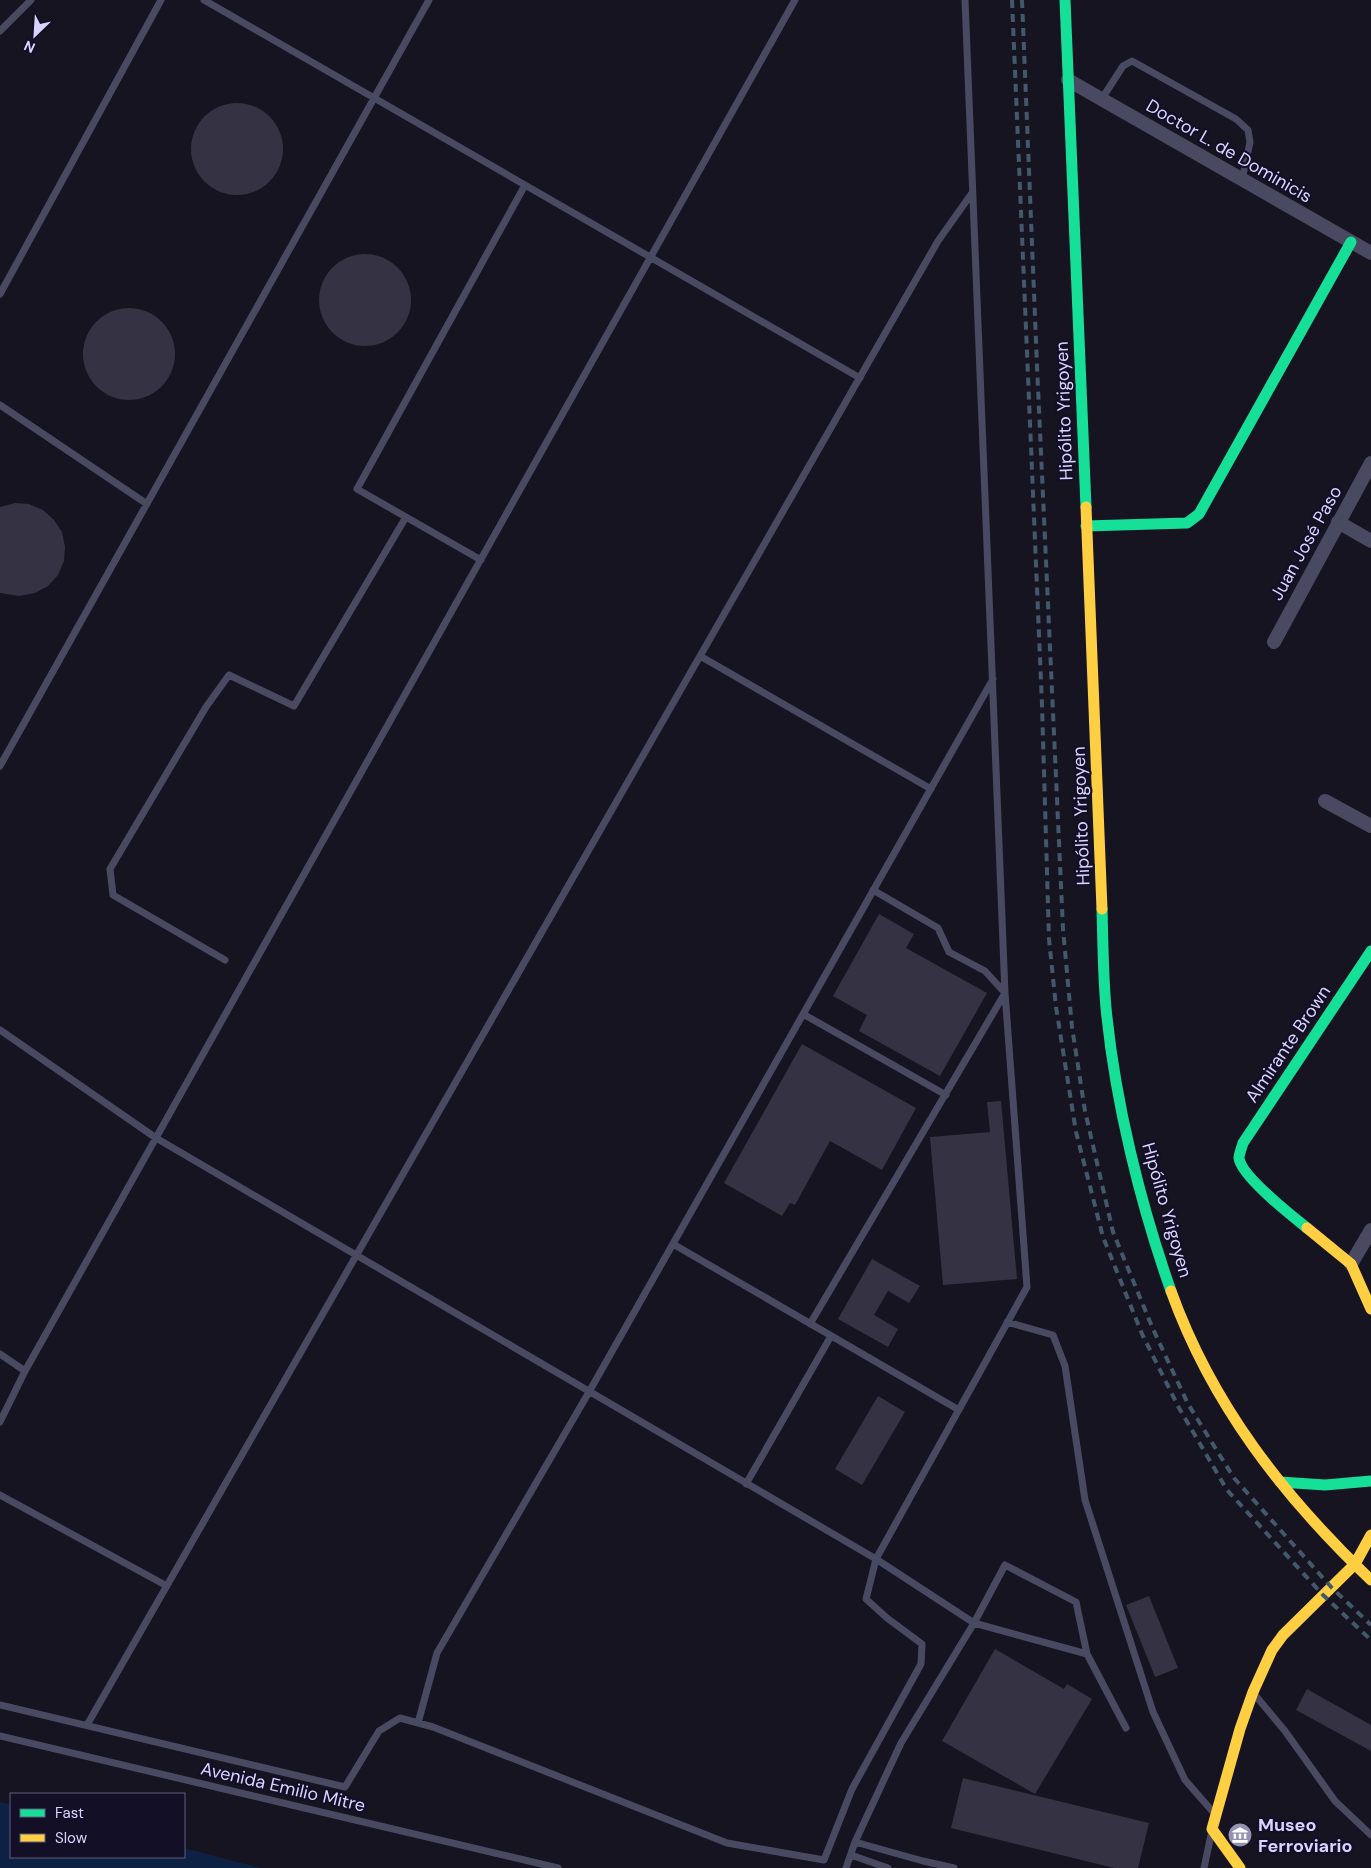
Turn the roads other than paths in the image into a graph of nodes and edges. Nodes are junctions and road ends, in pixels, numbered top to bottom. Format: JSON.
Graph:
{"nodes":[{"id":1,"x":31,"y":0,"type":"edge"},
{"id":2,"x":161,"y":0,"type":"edge"},
{"id":3,"x":204,"y":0,"type":"edge"},
{"id":4,"x":429,"y":0,"type":"edge"},
{"id":5,"x":795,"y":0,"type":"edge"},
{"id":6,"x":965,"y":0,"type":"edge"},
{"id":7,"x":1065,"y":0,"type":"edge"},
{"id":8,"x":0,"y":31,"type":"edge"},
{"id":9,"x":1068,"y":80,"type":"junction"},
{"id":10,"x":374,"y":98,"type":"junction"},
{"id":11,"x":1102,"y":100,"type":"junction"},
{"id":12,"x":1242,"y":180,"type":"junction"},
{"id":13,"x":525,"y":185,"type":"junction"},
{"id":14,"x":972,"y":193,"type":"junction"},
{"id":15,"x":1351,"y":242,"type":"junction"},
{"id":16,"x":1371,"y":254,"type":"edge"},
{"id":17,"x":650,"y":258,"type":"junction"},
{"id":18,"x":0,"y":294,"type":"edge"},
{"id":19,"x":860,"y":378,"type":"junction"},
{"id":20,"x":0,"y":405,"type":"edge"},
{"id":21,"x":1371,"y":463,"type":"edge"},
{"id":22,"x":147,"y":504,"type":"junction"},
{"id":23,"x":406,"y":517,"type":"junction"},
{"id":24,"x":1338,"y":522,"type":"junction"},
{"id":25,"x":1086,"y":526,"type":"junction"},
{"id":26,"x":1371,"y":541,"type":"edge"},
{"id":27,"x":481,"y":560,"type":"junction"},
{"id":28,"x":1274,"y":642,"type":"dead end"},
{"id":29,"x":700,"y":656,"type":"junction"},
{"id":30,"x":994,"y":678,"type":"junction"},
{"id":31,"x":0,"y":766,"type":"edge"},
{"id":32,"x":931,"y":789,"type":"junction"},
{"id":33,"x":1326,"y":801,"type":"dead end"},
{"id":34,"x":1371,"y":826,"type":"edge"},
{"id":35,"x":873,"y":890,"type":"junction"},
{"id":36,"x":1371,"y":951,"type":"edge"},
{"id":37,"x":225,"y":960,"type":"dead end"},
{"id":38,"x":1006,"y":993,"type":"junction"},
{"id":39,"x":803,"y":1014,"type":"junction"},
{"id":40,"x":0,"y":1030,"type":"edge"},
{"id":41,"x":946,"y":1095,"type":"junction"},
{"id":42,"x":156,"y":1138,"type":"junction"},
{"id":43,"x":1371,"y":1230,"type":"edge"},
{"id":44,"x":673,"y":1244,"type":"junction"},
{"id":45,"x":356,"y":1256,"type":"junction"},
{"id":46,"x":1351,"y":1264,"type":"junction"},
{"id":47,"x":1371,"y":1308,"type":"edge"},
{"id":48,"x":1007,"y":1322,"type":"junction"},
{"id":49,"x":810,"y":1324,"type":"junction"},
{"id":50,"x":831,"y":1336,"type":"junction"},
{"id":51,"x":0,"y":1354,"type":"edge"},
{"id":52,"x":25,"y":1371,"type":"junction"},
{"id":53,"x":589,"y":1392,"type":"junction"},
{"id":54,"x":959,"y":1410,"type":"junction"},
{"id":55,"x":0,"y":1422,"type":"edge"},
{"id":56,"x":1371,"y":1481,"type":"edge"},
{"id":57,"x":1280,"y":1482,"type":"junction"},
{"id":58,"x":746,"y":1484,"type":"junction"},
{"id":59,"x":0,"y":1495,"type":"edge"},
{"id":60,"x":1371,"y":1535,"type":"edge"},
{"id":61,"x":876,"y":1560,"type":"junction"},
{"id":62,"x":1355,"y":1564,"type":"junction"},
{"id":63,"x":1371,"y":1580,"type":"edge"},
{"id":64,"x":167,"y":1586,"type":"junction"},
{"id":65,"x":974,"y":1623,"type":"junction"},
{"id":66,"x":1087,"y":1654,"type":"junction"},
{"id":67,"x":1253,"y":1692,"type":"junction"},
{"id":68,"x":0,"y":1705,"type":"edge"},
{"id":69,"x":418,"y":1723,"type":"junction"},
{"id":70,"x":87,"y":1725,"type":"junction"},
{"id":71,"x":1126,"y":1728,"type":"dead end"},
{"id":72,"x":0,"y":1736,"type":"edge"},
{"id":73,"x":1216,"y":1815,"type":"junction"},
{"id":74,"x":1212,"y":1830,"type":"junction"},
{"id":75,"x":1371,"y":1835,"type":"edge"},
{"id":76,"x":855,"y":1842,"type":"junction"},
{"id":77,"x":850,"y":1856,"type":"junction"},
{"id":78,"x":558,"y":1868,"type":"edge"},
{"id":79,"x":846,"y":1868,"type":"edge"},
{"id":80,"x":888,"y":1868,"type":"edge"},
{"id":81,"x":954,"y":1868,"type":"edge"},
{"id":82,"x":1204,"y":1868,"type":"edge"},
{"id":83,"x":1240,"y":1868,"type":"edge"}],
"edges":[{"from":1,"to":8,"type":"lane"},
{"from":2,"to":18,"type":"lane"},
{"from":3,"to":10,"type":"lane"},
{"from":4,"to":10,"type":"lane"},
{"from":5,"to":17,"type":"lane"},
{"from":6,"to":14,"type":"lane"},
{"from":7,"to":9,"type":"street","name":"Hipólito Yrigoyen"},
{"from":9,"to":11,"type":"street","name":"Doctor L. de Dominicis"},
{"from":9,"to":25,"type":"street","name":"Hipólito Yrigoyen"},
{"from":10,"to":13,"type":"lane"},
{"from":10,"to":22,"type":"lane"},
{"from":11,"to":12,"type":"street","name":"Doctor L. de Dominicis"},
{"from":11,"to":12,"type":"lane"},
{"from":12,"to":15,"type":"street","name":"Doctor L. de Dominicis"},
{"from":13,"to":17,"type":"lane"},
{"from":13,"to":23,"type":"lane"},
{"from":14,"to":19,"type":"lane"},
{"from":14,"to":30,"type":"lane"},
{"from":15,"to":16,"type":"street","name":"Doctor L. de Dominicis"},
{"from":15,"to":25,"type":"street"},
{"from":17,"to":19,"type":"lane"},
{"from":17,"to":27,"type":"lane"},
{"from":19,"to":29,"type":"lane"},
{"from":20,"to":22,"type":"lane"},
{"from":21,"to":24,"type":"street","name":"Juan José Paso"},
{"from":22,"to":31,"type":"lane"},
{"from":23,"to":27,"type":"lane"},
{"from":23,"to":37,"type":"lane"},
{"from":24,"to":26,"type":"street"},
{"from":24,"to":28,"type":"street","name":"Juan José Paso"},
{"from":25,"to":57,"type":"street","name":"Hipólito Yrigoyen"},
{"from":27,"to":42,"type":"lane"},
{"from":29,"to":32,"type":"lane"},
{"from":29,"to":45,"type":"lane"},
{"from":30,"to":32,"type":"lane"},
{"from":30,"to":38,"type":"lane"},
{"from":32,"to":35,"type":"lane"},
{"from":33,"to":34,"type":"street"},
{"from":35,"to":38,"type":"lane"},
{"from":35,"to":39,"type":"lane"},
{"from":36,"to":46,"type":"street","name":"Almirante Brown"},
{"from":38,"to":41,"type":"lane"},
{"from":38,"to":48,"type":"lane"},
{"from":39,"to":41,"type":"lane"},
{"from":39,"to":44,"type":"lane"},
{"from":40,"to":42,"type":"lane"},
{"from":41,"to":49,"type":"lane"},
{"from":42,"to":45,"type":"lane"},
{"from":42,"to":52,"type":"lane"},
{"from":43,"to":46,"type":"street"},
{"from":44,"to":49,"type":"lane"},
{"from":44,"to":53,"type":"lane"},
{"from":45,"to":53,"type":"lane"},
{"from":45,"to":64,"type":"lane"},
{"from":46,"to":47,"type":"street"},
{"from":48,"to":54,"type":"lane"},
{"from":48,"to":73,"type":"lane"},
{"from":49,"to":50,"type":"lane"},
{"from":50,"to":54,"type":"lane"},
{"from":50,"to":58,"type":"lane"},
{"from":51,"to":52,"type":"lane"},
{"from":52,"to":55,"type":"lane"},
{"from":53,"to":58,"type":"lane"},
{"from":53,"to":69,"type":"lane"},
{"from":54,"to":61,"type":"lane"},
{"from":56,"to":57,"type":"street"},
{"from":57,"to":62,"type":"street","name":"Hipólito Yrigoyen"},
{"from":58,"to":61,"type":"lane"},
{"from":59,"to":64,"type":"lane"},
{"from":60,"to":62,"type":"street"},
{"from":61,"to":65,"type":"lane"},
{"from":61,"to":69,"type":"lane"},
{"from":62,"to":63,"type":"street","name":"Hipólito Yrigoyen"},
{"from":62,"to":67,"type":"street"},
{"from":64,"to":70,"type":"lane"},
{"from":65,"to":66,"type":"lane"},
{"from":65,"to":66,"type":"lane"},
{"from":65,"to":76,"type":"lane"},
{"from":66,"to":71,"type":"lane"},
{"from":67,"to":73,"type":"street"},
{"from":67,"to":75,"type":"lane"},
{"from":68,"to":70,"type":"lane"},
{"from":69,"to":70,"type":"lane"},
{"from":72,"to":78,"type":"lane","name":"Avenida Emilio Mitre"},
{"from":73,"to":74,"type":"street"},
{"from":74,"to":82,"type":"lane"},
{"from":74,"to":83,"type":"street"},
{"from":76,"to":77,"type":"lane"},
{"from":76,"to":81,"type":"lane"},
{"from":77,"to":79,"type":"lane"},
{"from":77,"to":80,"type":"lane"}]}
